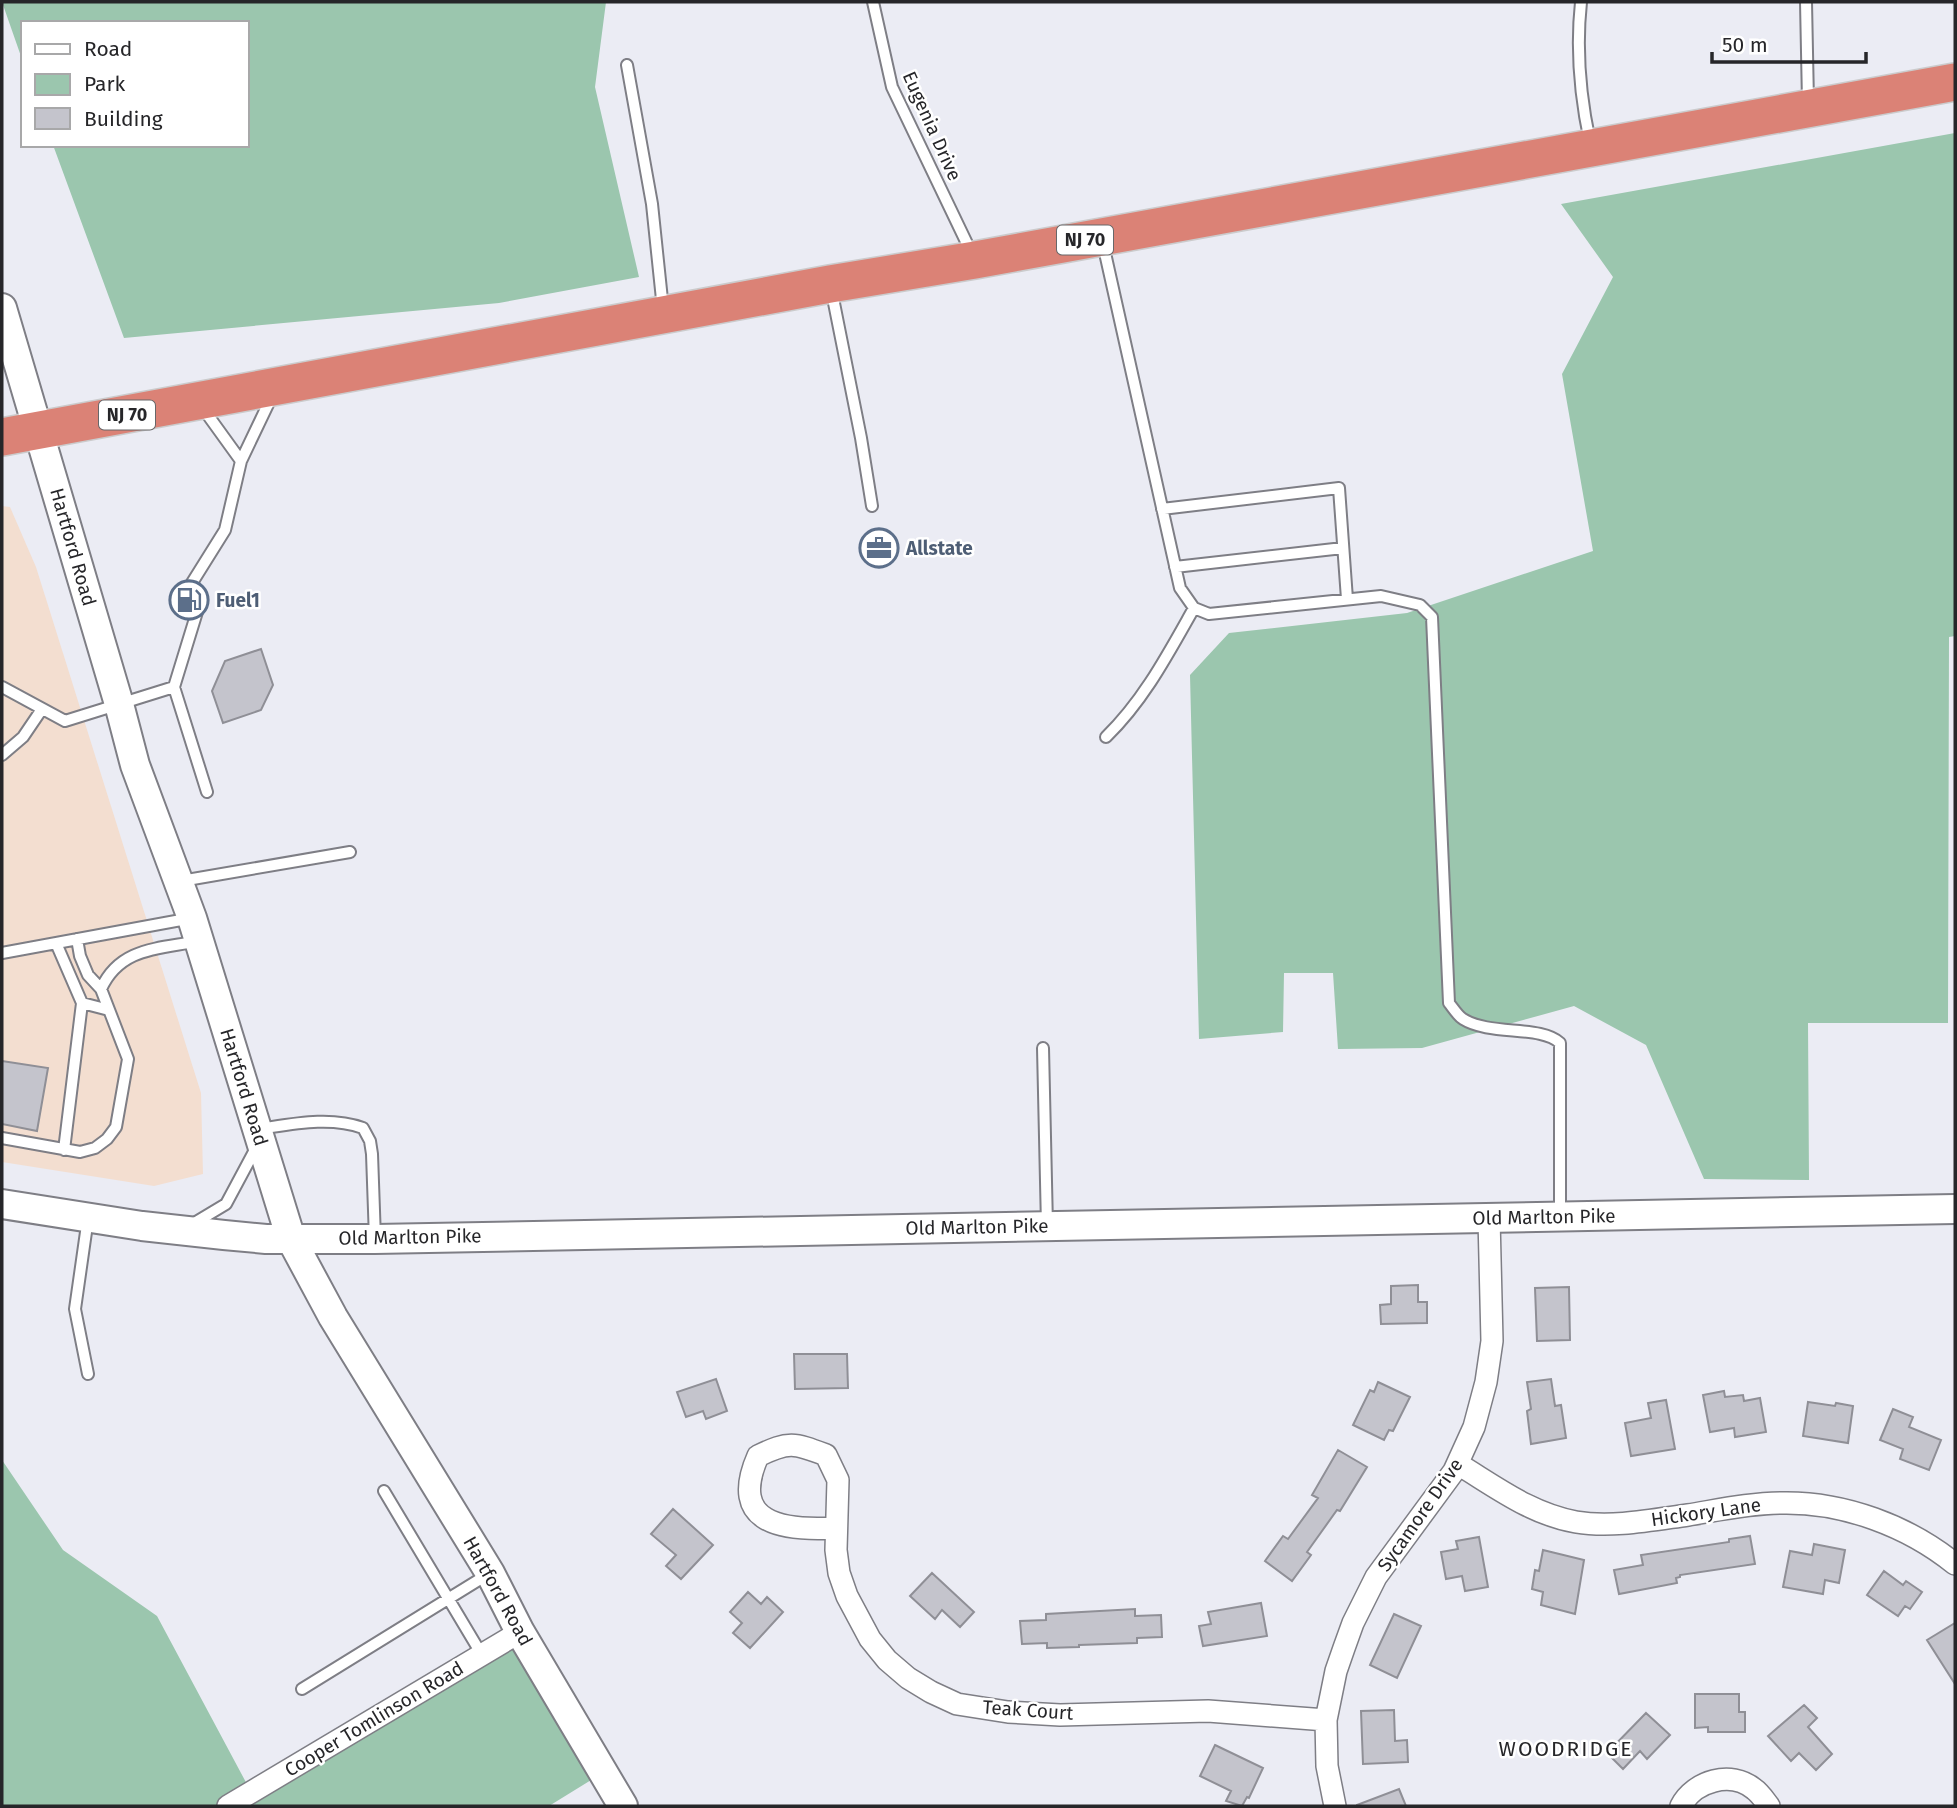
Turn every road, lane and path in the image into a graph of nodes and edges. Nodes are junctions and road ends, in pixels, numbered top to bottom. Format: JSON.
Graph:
{"nodes":[{"id":1,"x":873,"y":2,"type":"edge"},
{"id":2,"x":1581,"y":2,"type":"edge"},
{"id":3,"x":1806,"y":2,"type":"edge"},
{"id":4,"x":628,"y":65,"type":"dead end"},
{"id":5,"x":1955,"y":82,"type":"edge"},
{"id":6,"x":1808,"y":108,"type":"junction"},
{"id":7,"x":1591,"y":148,"type":"junction"},
{"id":8,"x":1101,"y":237,"type":"junction"},
{"id":9,"x":975,"y":260,"type":"junction"},
{"id":10,"x":830,"y":284,"type":"junction"},
{"id":11,"x":2,"y":307,"type":"edge"},
{"id":12,"x":664,"y":315,"type":"junction"},
{"id":13,"x":276,"y":387,"type":"junction"},
{"id":14,"x":198,"y":401,"type":"junction"},
{"id":15,"x":39,"y":430,"type":"junction"},
{"id":16,"x":2,"y":437,"type":"edge"},
{"id":17,"x":241,"y":461,"type":"junction"},
{"id":18,"x":872,"y":506,"type":"dead end"},
{"id":19,"x":1162,"y":509,"type":"junction"},
{"id":20,"x":1343,"y":548,"type":"junction"},
{"id":21,"x":1175,"y":567,"type":"junction"},
{"id":22,"x":190,"y":586,"type":"dead end"},
{"id":23,"x":1347,"y":600,"type":"junction"},
{"id":24,"x":1194,"y":608,"type":"junction"},
{"id":25,"x":197,"y":612,"type":"dead end"},
{"id":26,"x":174,"y":687,"type":"junction"},
{"id":27,"x":2,"y":688,"type":"edge"},
{"id":28,"x":119,"y":704,"type":"junction"},
{"id":29,"x":42,"y":709,"type":"junction"},
{"id":30,"x":1107,"y":737,"type":"dead end"},
{"id":31,"x":2,"y":755,"type":"edge"},
{"id":32,"x":207,"y":792,"type":"dead end"},
{"id":33,"x":350,"y":852,"type":"dead end"},
{"id":34,"x":178,"y":881,"type":"junction"},
{"id":35,"x":195,"y":930,"type":"junction"},
{"id":36,"x":77,"y":939,"type":"junction"},
{"id":37,"x":56,"y":943,"type":"junction"},
{"id":38,"x":2,"y":953,"type":"edge"},
{"id":39,"x":101,"y":989,"type":"junction"},
{"id":40,"x":82,"y":1003,"type":"junction"},
{"id":41,"x":109,"y":1010,"type":"junction"},
{"id":42,"x":1043,"y":1048,"type":"dead end"},
{"id":43,"x":258,"y":1135,"type":"junction"},
{"id":44,"x":2,"y":1138,"type":"edge"},
{"id":45,"x":64,"y":1150,"type":"junction"},
{"id":46,"x":2,"y":1204,"type":"edge"},
{"id":47,"x":1955,"y":1209,"type":"edge"},
{"id":48,"x":1560,"y":1216,"type":"junction"},
{"id":49,"x":88,"y":1218,"type":"junction"},
{"id":50,"x":1489,"y":1218,"type":"junction"},
{"id":51,"x":1047,"y":1226,"type":"junction"},
{"id":52,"x":183,"y":1231,"type":"junction"},
{"id":53,"x":291,"y":1239,"type":"junction"},
{"id":54,"x":375,"y":1239,"type":"junction"},
{"id":55,"x":88,"y":1374,"type":"dead end"},
{"id":56,"x":1458,"y":1464,"type":"junction"},
{"id":57,"x":384,"y":1491,"type":"dead end"},
{"id":58,"x":835,"y":1528,"type":"junction"},
{"id":59,"x":1955,"y":1564,"type":"edge"},
{"id":60,"x":490,"y":1573,"type":"junction"},
{"id":61,"x":449,"y":1598,"type":"junction"},
{"id":62,"x":520,"y":1632,"type":"junction"},
{"id":63,"x":482,"y":1655,"type":"junction"},
{"id":64,"x":302,"y":1689,"type":"dead end"},
{"id":65,"x":1326,"y":1720,"type":"junction"},
{"id":66,"x":242,"y":1803,"type":"edge"},
{"id":67,"x":623,"y":1806,"type":"edge"},
{"id":68,"x":1335,"y":1806,"type":"edge"},
{"id":69,"x":1681,"y":1806,"type":"edge"},
{"id":70,"x":1769,"y":1806,"type":"edge"}],
"edges":[{"from":1,"to":9,"type":"lane","name":"Eugenia Drive"},
{"from":2,"to":7,"type":"lane"},
{"from":3,"to":6,"type":"lane"},
{"from":4,"to":12,"type":"lane"},
{"from":5,"to":6,"type":"highway","number":"NJ 70"},
{"from":6,"to":7,"type":"highway","number":"NJ 70"},
{"from":7,"to":8,"type":"highway","number":"NJ 70"},
{"from":8,"to":9,"type":"highway","number":"NJ 70"},
{"from":8,"to":19,"type":"lane"},
{"from":9,"to":10,"type":"highway","number":"NJ 70"},
{"from":10,"to":12,"type":"highway","number":"NJ 70"},
{"from":10,"to":18,"type":"lane"},
{"from":11,"to":15,"type":"street","name":"Hartford Road"},
{"from":12,"to":13,"type":"highway","number":"NJ 70"},
{"from":13,"to":14,"type":"highway","number":"NJ 70"},
{"from":13,"to":17,"type":"lane"},
{"from":14,"to":15,"type":"highway","number":"NJ 70"},
{"from":14,"to":17,"type":"lane"},
{"from":15,"to":16,"type":"highway","number":"NJ 70"},
{"from":15,"to":28,"type":"street","name":"Hartford Road"},
{"from":17,"to":22,"type":"lane"},
{"from":19,"to":20,"type":"lane"},
{"from":19,"to":21,"type":"lane"},
{"from":20,"to":21,"type":"lane"},
{"from":20,"to":23,"type":"lane"},
{"from":21,"to":24,"type":"lane"},
{"from":23,"to":24,"type":"lane"},
{"from":23,"to":48,"type":"lane"},
{"from":24,"to":30,"type":"lane"},
{"from":25,"to":26,"type":"lane"},
{"from":26,"to":28,"type":"lane"},
{"from":26,"to":32,"type":"lane"},
{"from":27,"to":29,"type":"lane"},
{"from":28,"to":29,"type":"lane"},
{"from":28,"to":34,"type":"street","name":"Hartford Road"},
{"from":29,"to":31,"type":"lane"},
{"from":33,"to":34,"type":"lane"},
{"from":34,"to":35,"type":"street","name":"Hartford Road"},
{"from":35,"to":36,"type":"lane"},
{"from":35,"to":39,"type":"lane"},
{"from":35,"to":43,"type":"street","name":"Hartford Road"},
{"from":36,"to":37,"type":"lane"},
{"from":36,"to":39,"type":"lane"},
{"from":37,"to":38,"type":"lane"},
{"from":37,"to":40,"type":"lane"},
{"from":39,"to":41,"type":"lane"},
{"from":40,"to":41,"type":"lane"},
{"from":40,"to":45,"type":"lane"},
{"from":41,"to":45,"type":"lane"},
{"from":42,"to":51,"type":"lane"},
{"from":43,"to":52,"type":"lane"},
{"from":43,"to":53,"type":"street","name":"Hartford Road"},
{"from":43,"to":54,"type":"lane"},
{"from":44,"to":45,"type":"lane"},
{"from":46,"to":49,"type":"street","name":"Old Marlton Pike"},
{"from":47,"to":48,"type":"street","name":"Old Marlton Pike"},
{"from":48,"to":50,"type":"street","name":"Old Marlton Pike"},
{"from":49,"to":52,"type":"street","name":"Old Marlton Pike"},
{"from":49,"to":55,"type":"lane"},
{"from":50,"to":51,"type":"street","name":"Old Marlton Pike"},
{"from":50,"to":56,"type":"street","name":"Sycamore Drive"},
{"from":51,"to":54,"type":"street","name":"Old Marlton Pike"},
{"from":52,"to":53,"type":"street","name":"Old Marlton Pike"},
{"from":53,"to":54,"type":"street","name":"Old Marlton Pike"},
{"from":53,"to":60,"type":"street","name":"Hartford Road"},
{"from":56,"to":59,"type":"street","name":"Hickory Lane"},
{"from":56,"to":65,"type":"street","name":"Sycamore Drive"},
{"from":57,"to":61,"type":"lane"},
{"from":58,"to":58,"type":"street","name":"Teak Court"},
{"from":58,"to":65,"type":"street","name":"Teak Court"},
{"from":60,"to":61,"type":"lane"},
{"from":60,"to":62,"type":"street","name":"Hartford Road"},
{"from":61,"to":63,"type":"lane"},
{"from":61,"to":64,"type":"lane"},
{"from":62,"to":63,"type":"street","name":"Cooper Tomlinson Road"},
{"from":62,"to":67,"type":"street","name":"Hartford Road"},
{"from":63,"to":66,"type":"street","name":"Cooper Tomlinson Road"},
{"from":65,"to":68,"type":"street","name":"Sycamore Drive"},
{"from":69,"to":70,"type":"street"}]}
